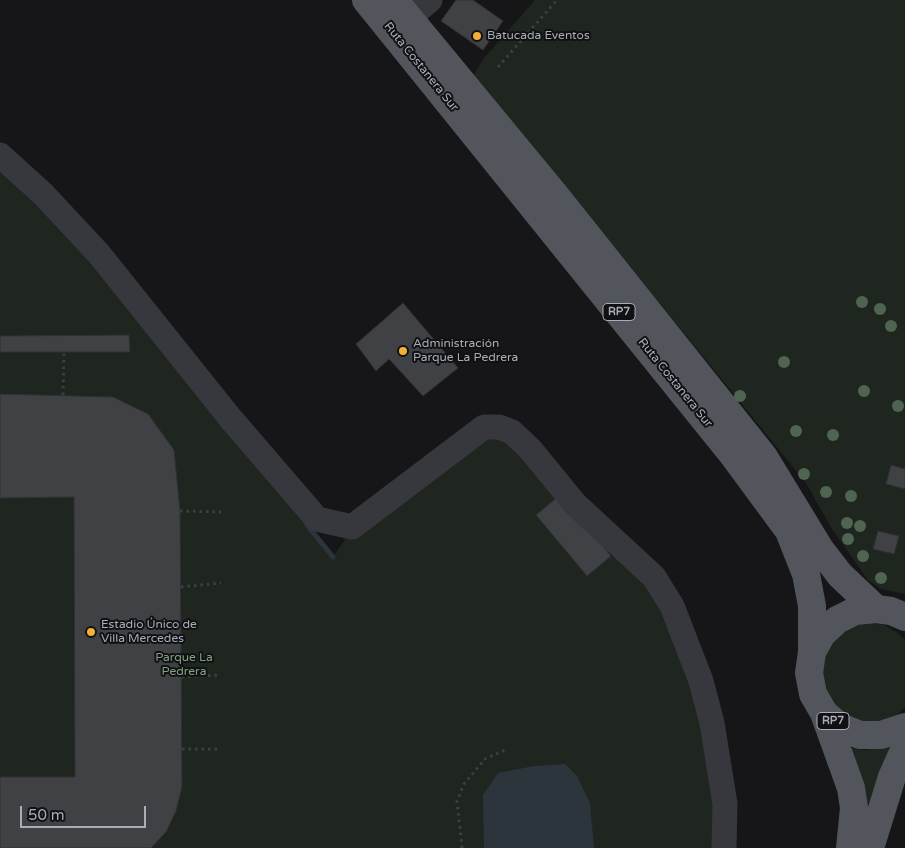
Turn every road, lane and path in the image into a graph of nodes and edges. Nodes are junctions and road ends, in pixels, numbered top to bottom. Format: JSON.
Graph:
{"nodes":[{"id":1,"x":366,"y":0,"type":"edge"},
{"id":2,"x":430,"y":0,"type":"edge"},
{"id":3,"x":558,"y":0,"type":"edge"},
{"id":4,"x":402,"y":9,"type":"edge"},
{"id":5,"x":498,"y":66,"type":"dead end"},
{"id":6,"x":0,"y":155,"type":"edge"},
{"id":7,"x":64,"y":352,"type":"dead end"},
{"id":8,"x":63,"y":395,"type":"dead end"},
{"id":9,"x":180,"y":511,"type":"dead end"},
{"id":10,"x":222,"y":512,"type":"dead end"},
{"id":11,"x":221,"y":583,"type":"dead end"},
{"id":12,"x":181,"y":587,"type":"dead end"},
{"id":13,"x":876,"y":609,"type":"junction"},
{"id":14,"x":905,"y":617,"type":"edge"},
{"id":15,"x":812,"y":652,"type":"junction"},
{"id":16,"x":220,"y":675,"type":"dead end"},
{"id":17,"x":182,"y":677,"type":"dead end"},
{"id":18,"x":824,"y":713,"type":"junction"},
{"id":19,"x":905,"y":727,"type":"edge"},
{"id":20,"x":905,"y":748,"type":"edge"},
{"id":21,"x":182,"y":749,"type":"dead end"},
{"id":22,"x":219,"y":749,"type":"dead end"},
{"id":23,"x":506,"y":750,"type":"dead end"},
{"id":24,"x":462,"y":848,"type":"edge"},
{"id":25,"x":724,"y":848,"type":"edge"},
{"id":26,"x":850,"y":848,"type":"edge"},
{"id":27,"x":870,"y":848,"type":"edge"}],
"edges":[{"from":1,"to":15,"type":"main road","name":"Ruta Costanera Sur","number":"RP7"},
{"from":2,"to":4,"type":"lane"},
{"from":3,"to":5,"type":"path"},
{"from":4,"to":13,"type":"main road","name":"Ruta Costanera Sur","number":"RP7"},
{"from":6,"to":25,"type":"lane"},
{"from":7,"to":8,"type":"path"},
{"from":9,"to":10,"type":"path"},
{"from":11,"to":12,"type":"path"},
{"from":13,"to":14,"type":"main road","name":"Ruta Costanera Sur","number":"RP7"},
{"from":13,"to":15,"type":"main road","name":"Ruta Costanera Sur","number":"RP7"},
{"from":15,"to":18,"type":"main road","name":"Ruta Costanera Sur","number":"RP7"},
{"from":16,"to":17,"type":"path"},
{"from":18,"to":19,"type":"main road","name":"Ruta Costanera Sur","number":"RP7"},
{"from":18,"to":26,"type":"main road","name":"Ruta Costanera Sur","number":"RP7"},
{"from":20,"to":27,"type":"main road"},
{"from":21,"to":22,"type":"path"},
{"from":23,"to":24,"type":"path"}]}
